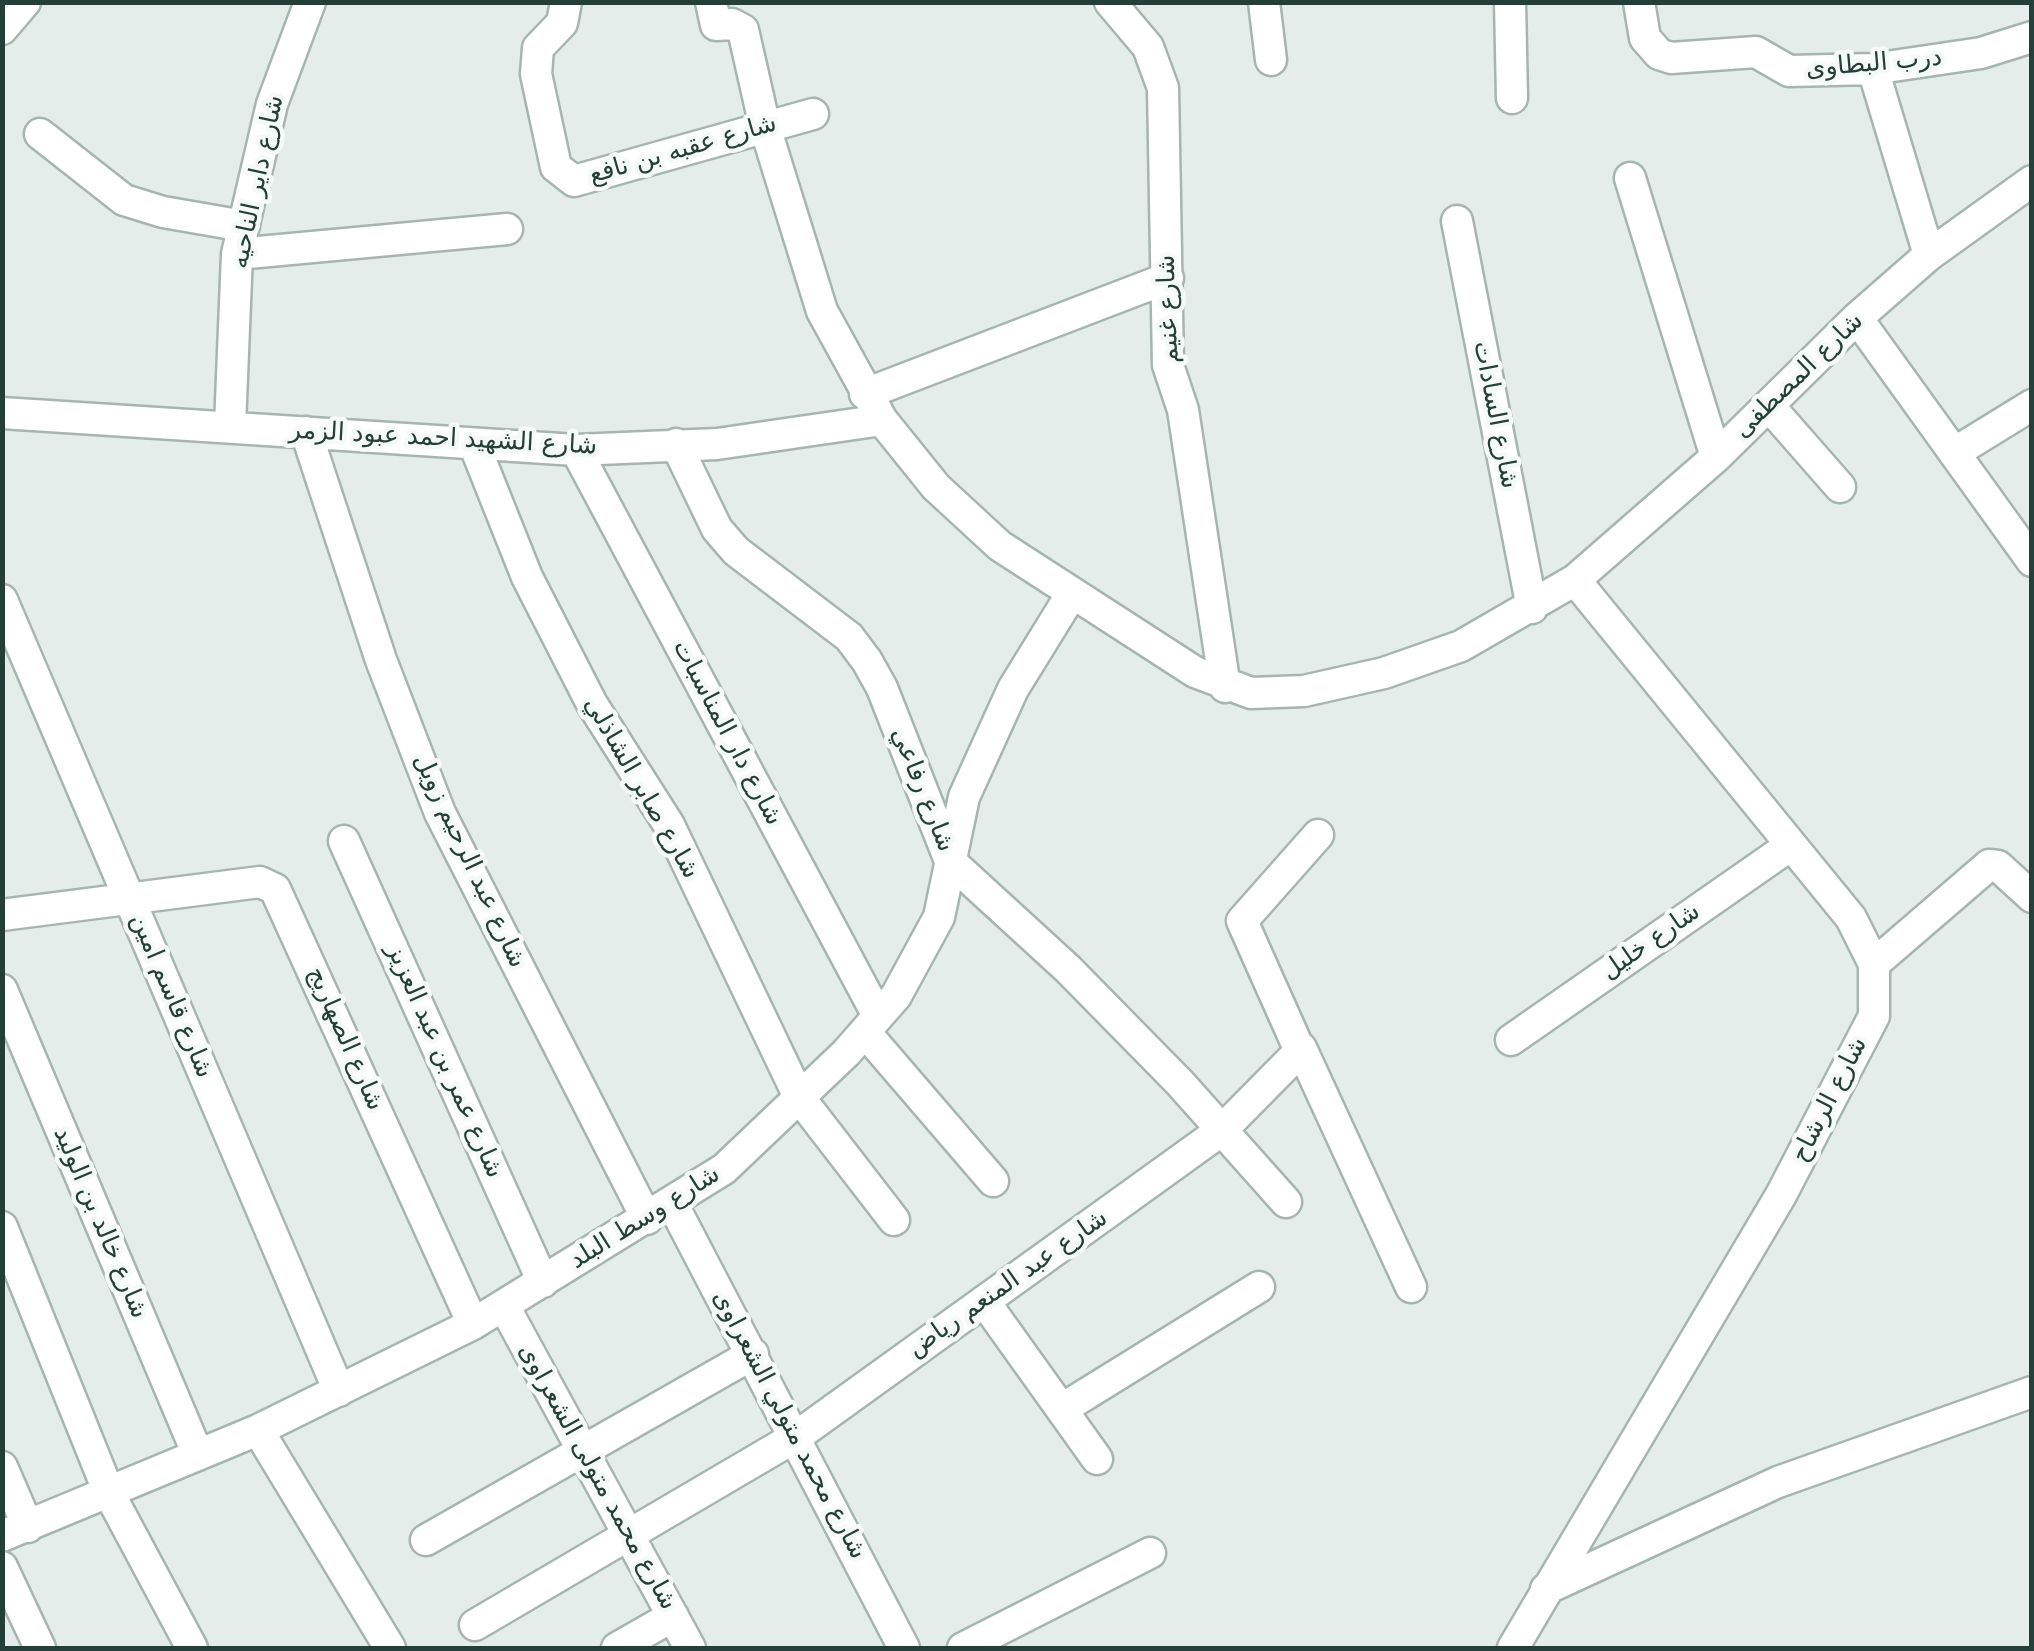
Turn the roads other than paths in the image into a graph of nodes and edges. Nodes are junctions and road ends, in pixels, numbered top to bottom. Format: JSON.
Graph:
{"nodes":[{"id":1,"x":24,"y":2,"type":"edge"},
{"id":2,"x":310,"y":2,"type":"edge"},
{"id":3,"x":566,"y":2,"type":"edge"},
{"id":4,"x":711,"y":2,"type":"edge"},
{"id":5,"x":1110,"y":2,"type":"edge"},
{"id":6,"x":1264,"y":2,"type":"edge"},
{"id":7,"x":1510,"y":2,"type":"edge"},
{"id":8,"x":1639,"y":2,"type":"edge"},
{"id":9,"x":2,"y":29,"type":"edge"},
{"id":10,"x":2032,"y":36,"type":"edge"},
{"id":11,"x":1271,"y":60,"type":"dead end"},
{"id":12,"x":1874,"y":69,"type":"junction"},
{"id":13,"x":1512,"y":98,"type":"dead end"},
{"id":14,"x":813,"y":114,"type":"dead end"},
{"id":15,"x":765,"y":128,"type":"junction"},
{"id":16,"x":40,"y":134,"type":"dead end"},
{"id":17,"x":1630,"y":178,"type":"dead end"},
{"id":18,"x":2030,"y":187,"type":"edge"},
{"id":19,"x":1457,"y":222,"type":"dead end"},
{"id":20,"x":506,"y":230,"type":"dead end"},
{"id":21,"x":241,"y":240,"type":"junction"},
{"id":22,"x":1930,"y":255,"type":"junction"},
{"id":23,"x":1168,"y":278,"type":"junction"},
{"id":24,"x":1857,"y":318,"type":"junction"},
{"id":25,"x":2032,"y":404,"type":"edge"},
{"id":26,"x":1769,"y":406,"type":"junction"},
{"id":27,"x":873,"y":407,"type":"junction"},
{"id":28,"x":2,"y":413,"type":"edge"},
{"id":29,"x":230,"y":426,"type":"junction"},
{"id":30,"x":306,"y":432,"type":"junction"},
{"id":31,"x":474,"y":444,"type":"junction"},
{"id":32,"x":676,"y":444,"type":"junction"},
{"id":33,"x":576,"y":450,"type":"junction"},
{"id":34,"x":1954,"y":453,"type":"junction"},
{"id":35,"x":1716,"y":457,"type":"junction"},
{"id":36,"x":1840,"y":487,"type":"dead end"},
{"id":37,"x":2032,"y":561,"type":"edge"},
{"id":38,"x":1575,"y":580,"type":"junction"},
{"id":39,"x":1072,"y":595,"type":"junction"},
{"id":40,"x":2,"y":600,"type":"edge"},
{"id":41,"x":1532,"y":608,"type":"junction"},
{"id":42,"x":1225,"y":687,"type":"junction"},
{"id":43,"x":1318,"y":835,"type":"dead end"},
{"id":44,"x":344,"y":841,"type":"dead end"},
{"id":45,"x":1791,"y":845,"type":"junction"},
{"id":46,"x":950,"y":861,"type":"junction"},
{"id":47,"x":2032,"y":897,"type":"edge"},
{"id":48,"x":130,"y":899,"type":"junction"},
{"id":49,"x":2,"y":915,"type":"edge"},
{"id":50,"x":1874,"y":964,"type":"junction"},
{"id":51,"x":2,"y":990,"type":"edge"},
{"id":52,"x":872,"y":1024,"type":"junction"},
{"id":53,"x":1511,"y":1040,"type":"dead end"},
{"id":54,"x":1301,"y":1048,"type":"junction"},
{"id":55,"x":800,"y":1097,"type":"junction"},
{"id":56,"x":1222,"y":1130,"type":"junction"},
{"id":57,"x":992,"y":1181,"type":"dead end"},
{"id":58,"x":1286,"y":1202,"type":"dead end"},
{"id":59,"x":660,"y":1211,"type":"junction"},
{"id":60,"x":894,"y":1220,"type":"dead end"},
{"id":61,"x":2,"y":1228,"type":"edge"},
{"id":62,"x":544,"y":1282,"type":"junction"},
{"id":63,"x":1411,"y":1287,"type":"dead end"},
{"id":64,"x":1259,"y":1288,"type":"dead end"},
{"id":65,"x":984,"y":1300,"type":"junction"},
{"id":66,"x":504,"y":1306,"type":"junction"},
{"id":67,"x":473,"y":1324,"type":"junction"},
{"id":68,"x":753,"y":1354,"type":"junction"},
{"id":69,"x":339,"y":1392,"type":"junction"},
{"id":70,"x":2032,"y":1392,"type":"edge"},
{"id":71,"x":1062,"y":1409,"type":"junction"},
{"id":72,"x":258,"y":1430,"type":"junction"},
{"id":73,"x":797,"y":1436,"type":"junction"},
{"id":74,"x":584,"y":1450,"type":"junction"},
{"id":75,"x":198,"y":1455,"type":"junction"},
{"id":76,"x":1097,"y":1459,"type":"dead end"},
{"id":77,"x":2,"y":1468,"type":"edge"},
{"id":78,"x":109,"y":1492,"type":"junction"},
{"id":79,"x":15,"y":1532,"type":"edge"},
{"id":80,"x":630,"y":1534,"type":"junction"},
{"id":81,"x":426,"y":1540,"type":"dead end"},
{"id":82,"x":1150,"y":1553,"type":"dead end"},
{"id":83,"x":2,"y":1567,"type":"edge"},
{"id":84,"x":1546,"y":1589,"type":"junction"},
{"id":85,"x":673,"y":1616,"type":"junction"},
{"id":86,"x":475,"y":1625,"type":"dead end"},
{"id":87,"x":40,"y":1648,"type":"edge"},
{"id":88,"x":192,"y":1648,"type":"edge"},
{"id":89,"x":390,"y":1648,"type":"edge"},
{"id":90,"x":617,"y":1648,"type":"edge"},
{"id":91,"x":690,"y":1648,"type":"edge"},
{"id":92,"x":904,"y":1648,"type":"edge"},
{"id":93,"x":963,"y":1648,"type":"edge"},
{"id":94,"x":1512,"y":1648,"type":"edge"}],
"edges":[{"from":1,"to":9,"type":"street"},
{"from":2,"to":21,"type":"street","name":"شارع داير الناحيه"},
{"from":3,"to":15,"type":"street","name":"شارع عقبه بن نافع"},
{"from":4,"to":15,"type":"street"},
{"from":5,"to":23,"type":"street","name":"شارع غنيم"},
{"from":6,"to":11,"type":"street"},
{"from":7,"to":13,"type":"street"},
{"from":8,"to":12,"type":"street","name":"درب البطاوى"},
{"from":10,"to":12,"type":"street","name":"درب البطاوى"},
{"from":12,"to":22,"type":"street"},
{"from":14,"to":15,"type":"street","name":"شارع عقبه بن نافع"},
{"from":15,"to":27,"type":"street"},
{"from":16,"to":21,"type":"street"},
{"from":17,"to":35,"type":"street"},
{"from":18,"to":22,"type":"street","name":"شارع المصطفى"},
{"from":19,"to":41,"type":"street","name":"شارع السادات"},
{"from":20,"to":21,"type":"street"},
{"from":21,"to":29,"type":"street","name":"شارع داير الناحيه"},
{"from":22,"to":24,"type":"street","name":"شارع المصطفى"},
{"from":23,"to":27,"type":"street","name":"شارع الشهيد احمد عبود الزمر"},
{"from":23,"to":42,"type":"street","name":"شارع غنيم"},
{"from":24,"to":26,"type":"street","name":"شارع المصطفى"},
{"from":24,"to":34,"type":"street"},
{"from":25,"to":34,"type":"street"},
{"from":26,"to":35,"type":"street","name":"شارع المصطفى"},
{"from":26,"to":36,"type":"street"},
{"from":27,"to":32,"type":"street","name":"شارع الشهيد احمد عبود الزمر"},
{"from":27,"to":39,"type":"street"},
{"from":28,"to":29,"type":"street","name":"شارع الشهيد احمد عبود الزمر"},
{"from":29,"to":30,"type":"street","name":"شارع الشهيد احمد عبود الزمر"},
{"from":30,"to":31,"type":"street","name":"شارع الشهيد احمد عبود الزمر"},
{"from":30,"to":59,"type":"street","name":"شارع عبد الرحيم زويل"},
{"from":31,"to":33,"type":"street","name":"شارع الشهيد احمد عبود الزمر"},
{"from":31,"to":55,"type":"street","name":"شارع صابر الشاذلي"},
{"from":32,"to":33,"type":"street","name":"شارع الشهيد احمد عبود الزمر"},
{"from":32,"to":46,"type":"street","name":"شارع رفاعي"},
{"from":33,"to":52,"type":"street","name":"شارع دار المناسبات"},
{"from":34,"to":37,"type":"street"},
{"from":35,"to":38,"type":"street","name":"شارع المصطفى"},
{"from":38,"to":41,"type":"street","name":"شارع المصطفى"},
{"from":38,"to":45,"type":"street","name":"شارع الرشاح"},
{"from":39,"to":42,"type":"street"},
{"from":39,"to":46,"type":"street","name":"شارع وسط البلد"},
{"from":40,"to":48,"type":"street","name":"شارع قاسم امين"},
{"from":41,"to":42,"type":"street","name":"شارع المصطفى"},
{"from":43,"to":54,"type":"street"},
{"from":44,"to":62,"type":"street","name":"شارع عمر بن عبد العزيز"},
{"from":45,"to":50,"type":"street","name":"شارع الرشاح"},
{"from":45,"to":53,"type":"street","name":"شارع خليل"},
{"from":46,"to":52,"type":"street","name":"شارع وسط البلد"},
{"from":46,"to":56,"type":"street","name":"شارع رفاعي"},
{"from":47,"to":50,"type":"street"},
{"from":48,"to":49,"type":"street","name":"شارع الصهاريج"},
{"from":48,"to":67,"type":"street","name":"شارع الصهاريج"},
{"from":48,"to":69,"type":"street","name":"شارع قاسم امين"},
{"from":50,"to":84,"type":"street","name":"شارع الرشاح"},
{"from":51,"to":75,"type":"street","name":"شارع خالد بن الوليد"},
{"from":52,"to":55,"type":"street","name":"شارع وسط البلد"},
{"from":52,"to":57,"type":"street","name":"شارع دار المناسبات"},
{"from":54,"to":56,"type":"street","name":"شارع عبد المنعم رياض"},
{"from":54,"to":63,"type":"street"},
{"from":55,"to":59,"type":"street","name":"شارع وسط البلد"},
{"from":55,"to":60,"type":"street","name":"شارع صابر الشاذلي"},
{"from":56,"to":58,"type":"street","name":"شارع رفاعي"},
{"from":56,"to":65,"type":"street","name":"شارع عبد المنعم رياض"},
{"from":59,"to":62,"type":"street","name":"شارع وسط البلد"},
{"from":59,"to":68,"type":"street","name":"شارع محمد متولي الشعراوى"},
{"from":61,"to":78,"type":"street"},
{"from":62,"to":66,"type":"street","name":"شارع وسط البلد"},
{"from":64,"to":71,"type":"street"},
{"from":65,"to":71,"type":"street"},
{"from":65,"to":73,"type":"street","name":"شارع عبد المنعم رياض"},
{"from":66,"to":67,"type":"street","name":"شارع وسط البلد"},
{"from":66,"to":74,"type":"street","name":"شارع محمد متولى الشعراوى"},
{"from":67,"to":69,"type":"street","name":"شارع وسط البلد"},
{"from":68,"to":73,"type":"street","name":"شارع محمد متولي الشعراوى"},
{"from":68,"to":74,"type":"street"},
{"from":69,"to":72,"type":"street","name":"شارع وسط البلد"},
{"from":70,"to":84,"type":"street"},
{"from":71,"to":76,"type":"street"},
{"from":72,"to":75,"type":"street","name":"شارع وسط البلد"},
{"from":72,"to":89,"type":"street"},
{"from":73,"to":80,"type":"street","name":"شارع عبد المنعم رياض"},
{"from":73,"to":92,"type":"street","name":"شارع محمد متولي الشعراوى"},
{"from":74,"to":80,"type":"street","name":"شارع محمد متولى الشعراوى"},
{"from":74,"to":81,"type":"street"},
{"from":75,"to":78,"type":"street","name":"شارع وسط البلد"},
{"from":77,"to":79,"type":"street"},
{"from":78,"to":79,"type":"street","name":"شارع وسط البلد"},
{"from":78,"to":88,"type":"street"},
{"from":80,"to":85,"type":"street","name":"شارع محمد متولى الشعراوى"},
{"from":80,"to":86,"type":"street","name":"شارع عبد المنعم رياض"},
{"from":82,"to":93,"type":"street"},
{"from":83,"to":87,"type":"street"},
{"from":84,"to":94,"type":"street","name":"شارع الرشاح"},
{"from":85,"to":90,"type":"street"},
{"from":85,"to":91,"type":"street","name":"شارع محمد متولى الشعراوى"}]}
